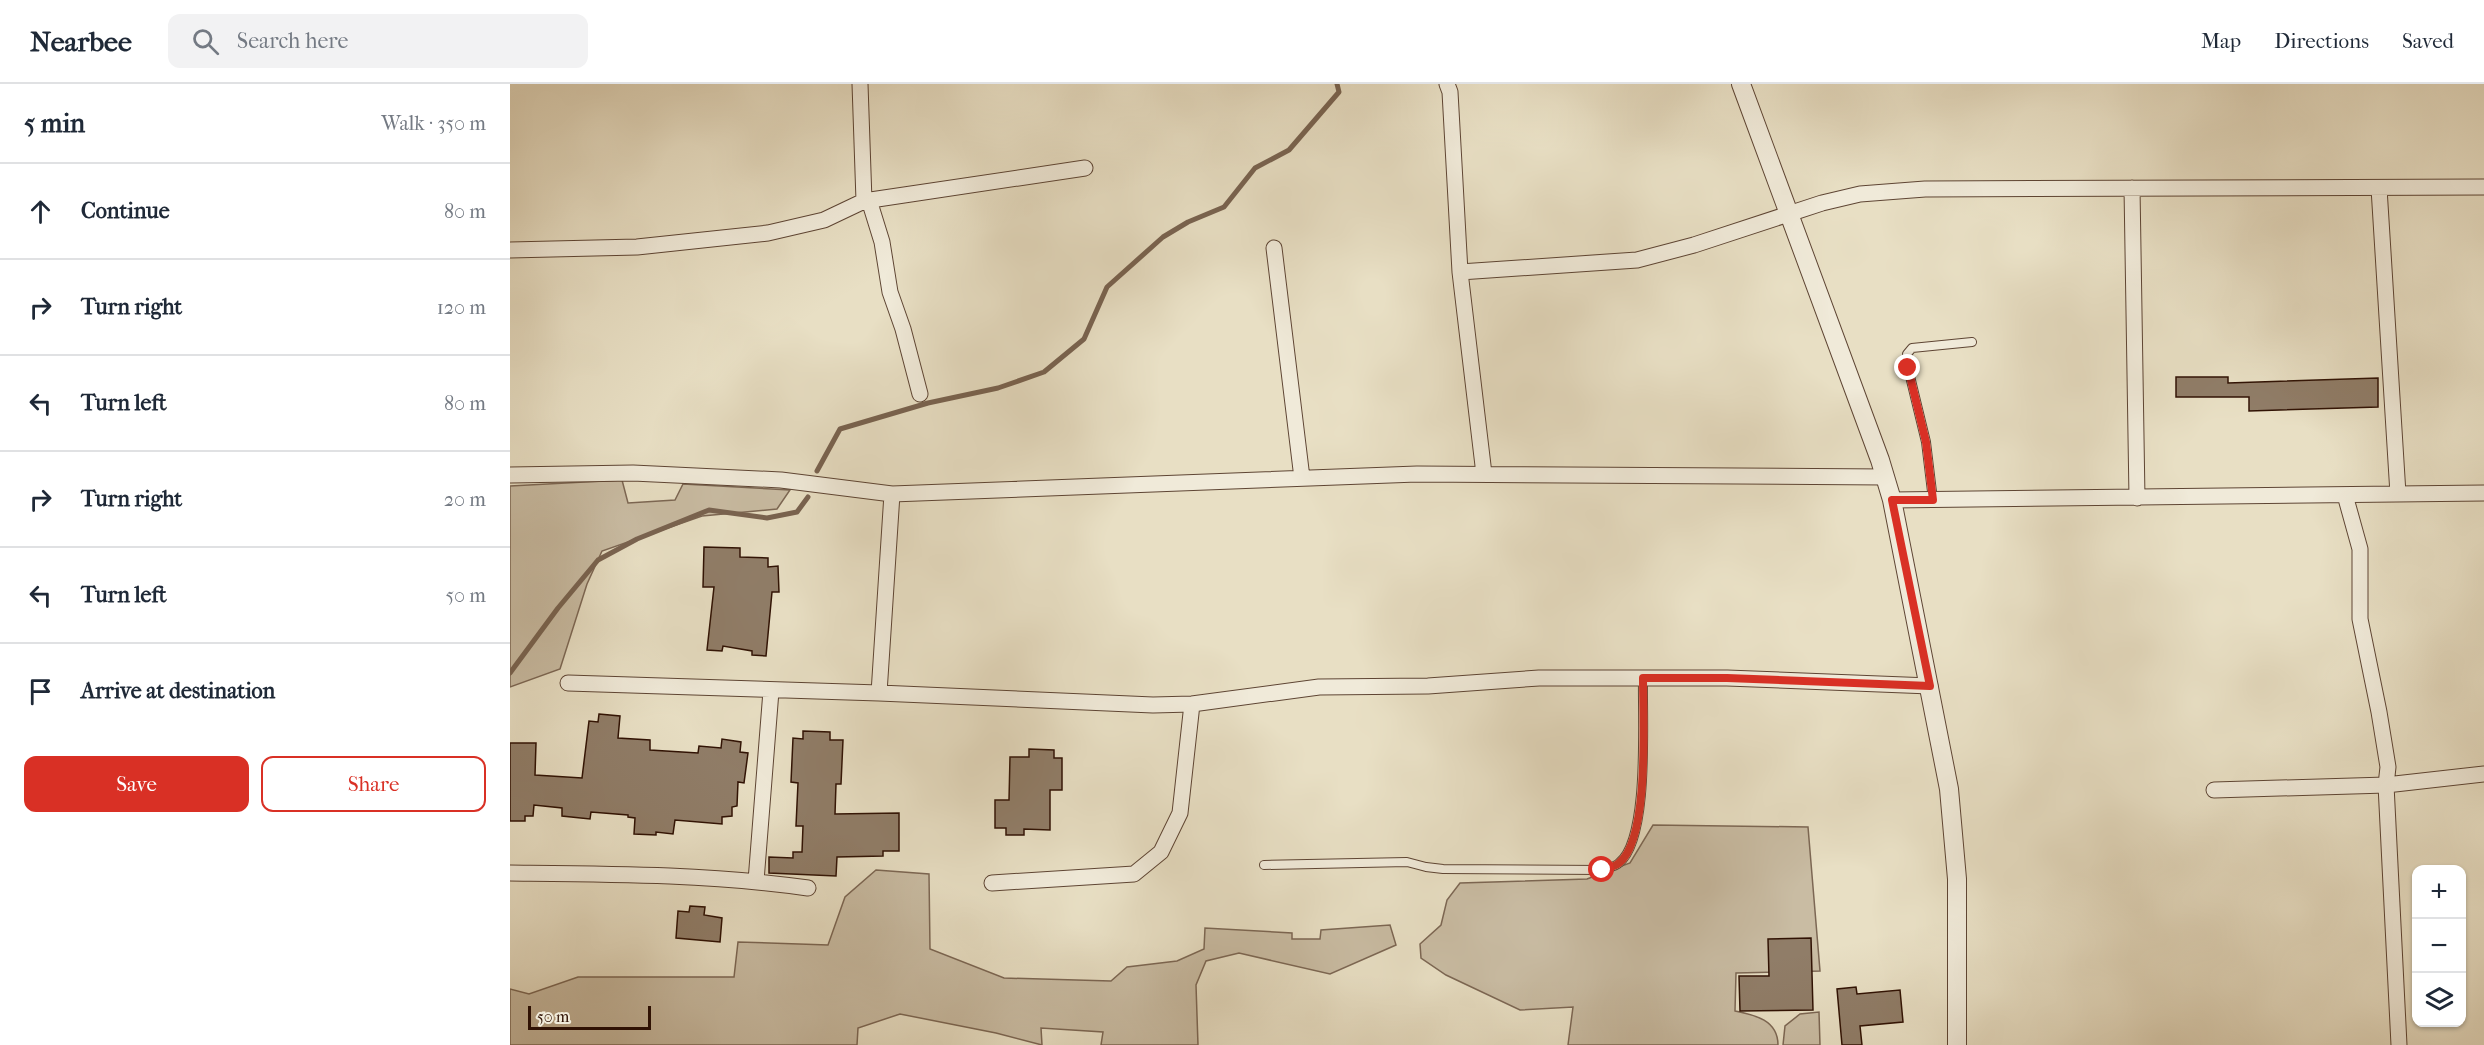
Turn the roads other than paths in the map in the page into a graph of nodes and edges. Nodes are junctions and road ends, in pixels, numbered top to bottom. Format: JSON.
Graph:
{"nodes":[{"id":1,"x":860,"y":84,"type":"edge"},
{"id":2,"x":1447,"y":84,"type":"edge"},
{"id":3,"x":1741,"y":84,"type":"edge"},
{"id":4,"x":1085,"y":168,"type":"dead end"},
{"id":5,"x":2484,"y":187,"type":"edge"},
{"id":6,"x":2132,"y":188,"type":"junction"},
{"id":7,"x":2379,"y":188,"type":"junction"},
{"id":8,"x":866,"y":200,"type":"junction"},
{"id":9,"x":1791,"y":215,"type":"junction"},
{"id":10,"x":1274,"y":248,"type":"dead end"},
{"id":11,"x":510,"y":250,"type":"edge"},
{"id":12,"x":1460,"y":272,"type":"junction"},
{"id":13,"x":1972,"y":342,"type":"dead end"},
{"id":14,"x":920,"y":394,"type":"dead end"},
{"id":15,"x":1484,"y":474,"type":"junction"},
{"id":16,"x":510,"y":475,"type":"edge"},
{"id":17,"x":1886,"y":477,"type":"junction"},
{"id":18,"x":1302,"y":478,"type":"junction"},
{"id":19,"x":2484,"y":493,"type":"edge"},
{"id":20,"x":892,"y":494,"type":"junction"},
{"id":21,"x":2398,"y":494,"type":"junction"},
{"id":22,"x":2345,"y":495,"type":"junction"},
{"id":23,"x":2137,"y":498,"type":"junction"},
{"id":24,"x":1892,"y":500,"type":"junction"},
{"id":25,"x":1933,"y":500,"type":"junction"},
{"id":26,"x":1643,"y":678,"type":"junction"},
{"id":27,"x":568,"y":683,"type":"dead end"},
{"id":28,"x":1930,"y":686,"type":"junction"},
{"id":29,"x":771,"y":691,"type":"junction"},
{"id":30,"x":879,"y":693,"type":"junction"},
{"id":31,"x":1192,"y":704,"type":"junction"},
{"id":32,"x":2484,"y":774,"type":"edge"},
{"id":33,"x":2386,"y":784,"type":"junction"},
{"id":34,"x":2214,"y":790,"type":"dead end"},
{"id":35,"x":1264,"y":865,"type":"dead end"},
{"id":36,"x":510,"y":873,"type":"edge"},
{"id":37,"x":756,"y":880,"type":"junction"},
{"id":38,"x":992,"y":883,"type":"dead end"},
{"id":39,"x":808,"y":888,"type":"dead end"},
{"id":40,"x":1957,"y":1045,"type":"edge"},
{"id":41,"x":2399,"y":1045,"type":"edge"}],
"edges":[{"from":1,"to":8,"type":"street"},
{"from":2,"to":12,"type":"street"},
{"from":3,"to":9,"type":"street"},
{"from":4,"to":8,"type":"street"},
{"from":5,"to":7,"type":"street"},
{"from":6,"to":7,"type":"street"},
{"from":6,"to":9,"type":"street"},
{"from":6,"to":23,"type":"street"},
{"from":7,"to":21,"type":"street"},
{"from":8,"to":11,"type":"street"},
{"from":8,"to":14,"type":"street"},
{"from":9,"to":12,"type":"street"},
{"from":9,"to":17,"type":"street"},
{"from":10,"to":18,"type":"street"},
{"from":12,"to":15,"type":"street"},
{"from":13,"to":25,"type":"lane"},
{"from":15,"to":17,"type":"street"},
{"from":15,"to":18,"type":"street"},
{"from":16,"to":20,"type":"street"},
{"from":17,"to":24,"type":"street"},
{"from":18,"to":20,"type":"street"},
{"from":19,"to":21,"type":"street"},
{"from":20,"to":30,"type":"street"},
{"from":21,"to":22,"type":"street"},
{"from":22,"to":23,"type":"street"},
{"from":22,"to":33,"type":"street"},
{"from":23,"to":25,"type":"street"},
{"from":24,"to":25,"type":"street"},
{"from":24,"to":28,"type":"street"},
{"from":26,"to":28,"type":"street"},
{"from":26,"to":31,"type":"street"},
{"from":26,"to":35,"type":"lane"},
{"from":27,"to":29,"type":"street"},
{"from":28,"to":40,"type":"street"},
{"from":29,"to":30,"type":"street"},
{"from":29,"to":37,"type":"street"},
{"from":30,"to":31,"type":"street"},
{"from":31,"to":38,"type":"street"},
{"from":32,"to":33,"type":"street"},
{"from":33,"to":34,"type":"street"},
{"from":33,"to":41,"type":"street"},
{"from":36,"to":37,"type":"street"},
{"from":37,"to":39,"type":"street"}]}
